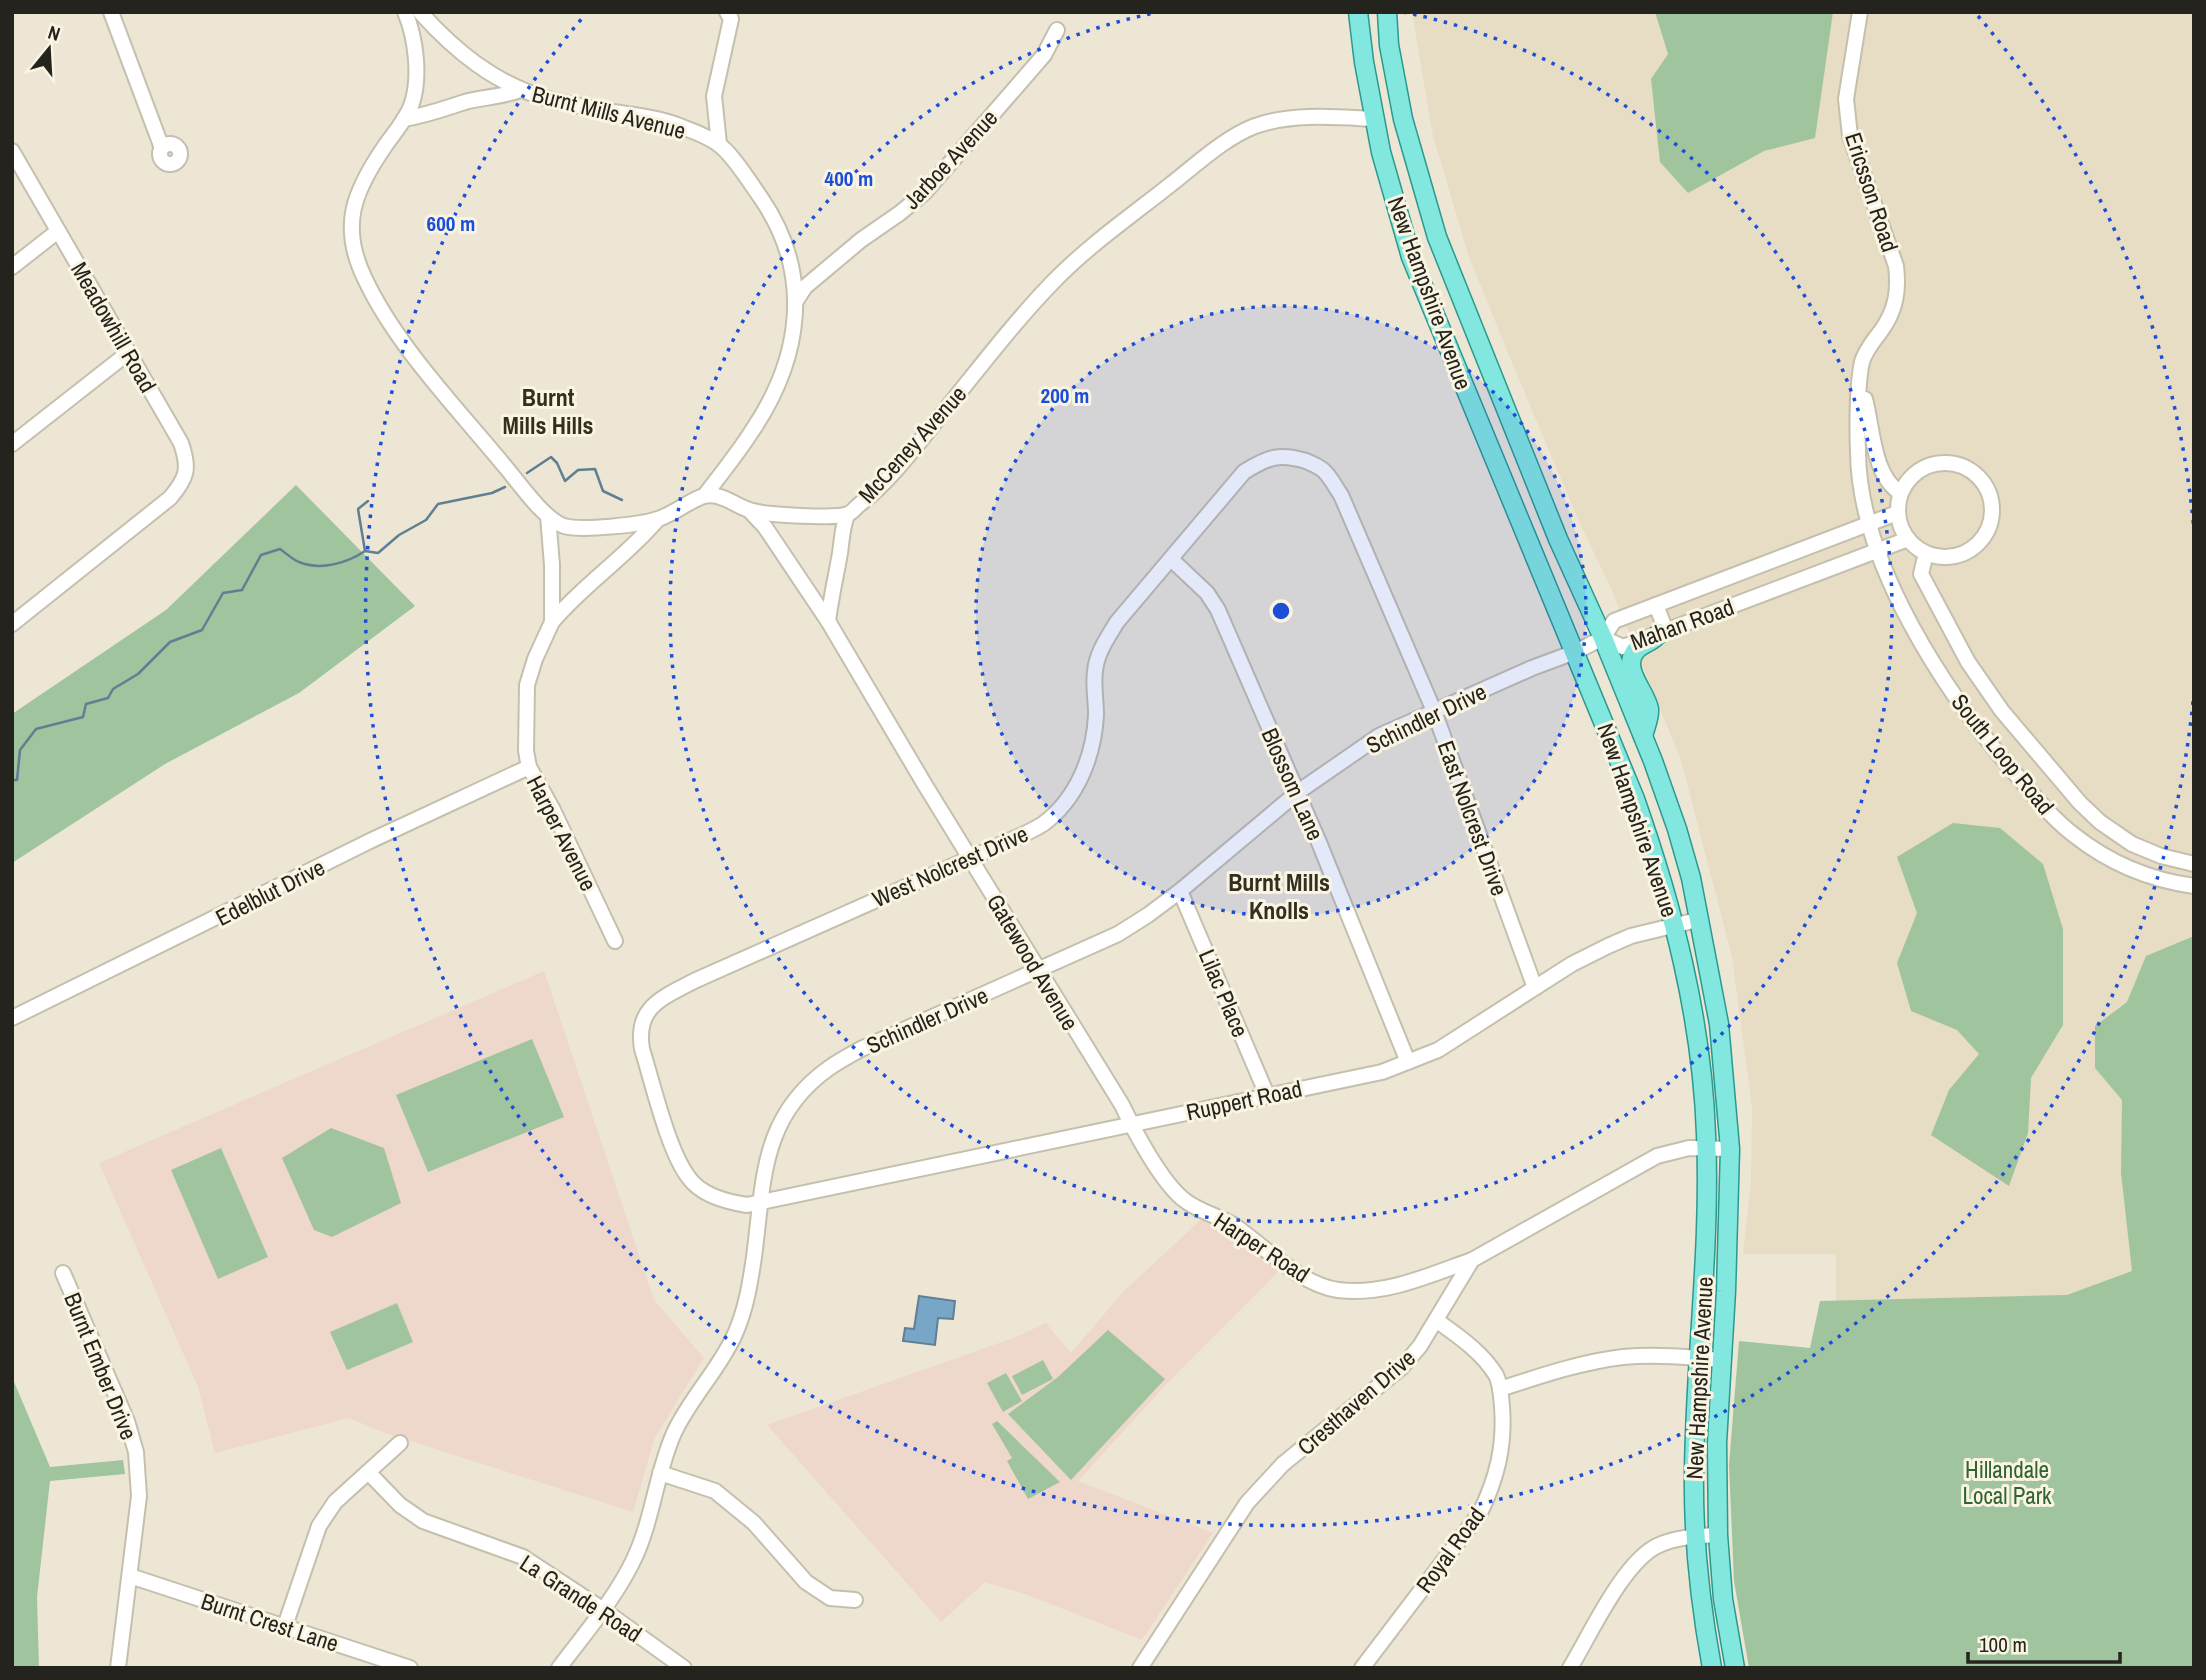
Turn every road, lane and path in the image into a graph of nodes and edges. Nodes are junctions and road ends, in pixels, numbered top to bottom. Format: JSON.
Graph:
{"nodes":[{"id":1,"x":111,"y":12,"type":"edge"},
{"id":2,"x":404,"y":12,"type":"edge"},
{"id":3,"x":420,"y":12,"type":"edge"},
{"id":4,"x":727,"y":12,"type":"edge"},
{"id":5,"x":1358,"y":12,"type":"edge"},
{"id":6,"x":1387,"y":12,"type":"edge"},
{"id":7,"x":1860,"y":12,"type":"edge"},
{"id":8,"x":1057,"y":30,"type":"dead end"},
{"id":9,"x":520,"y":90,"type":"junction"},
{"id":10,"x":404,"y":119,"type":"junction"},
{"id":11,"x":1374,"y":119,"type":"junction"},
{"id":12,"x":719,"y":144,"type":"junction"},
{"id":13,"x":162,"y":148,"type":"dead end"},
{"id":14,"x":12,"y":151,"type":"edge"},
{"id":15,"x":58,"y":231,"type":"junction"},
{"id":16,"x":12,"y":267,"type":"edge"},
{"id":17,"x":796,"y":301,"type":"junction"},
{"id":18,"x":128,"y":353,"type":"junction"},
{"id":19,"x":1860,"y":380,"type":"junction"},
{"id":20,"x":12,"y":444,"type":"edge"},
{"id":21,"x":1313,"y":464,"type":"joint"},
{"id":22,"x":1901,"y":493,"type":"junction"},
{"id":23,"x":705,"y":495,"type":"junction"},
{"id":24,"x":750,"y":511,"type":"junction"},
{"id":25,"x":1897,"y":513,"type":"junction"},
{"id":26,"x":847,"y":514,"type":"junction"},
{"id":27,"x":548,"y":516,"type":"junction"},
{"id":28,"x":657,"y":519,"type":"junction"},
{"id":29,"x":1868,"y":524,"type":"junction"},
{"id":30,"x":1908,"y":539,"type":"junction"},
{"id":31,"x":1877,"y":551,"type":"junction"},
{"id":32,"x":1926,"y":553,"type":"junction"},
{"id":33,"x":1171,"y":559,"type":"junction"},
{"id":34,"x":1656,"y":605,"type":"junction"},
{"id":35,"x":828,"y":621,"type":"junction"},
{"id":36,"x":552,"y":622,"type":"junction"},
{"id":37,"x":12,"y":624,"type":"edge"},
{"id":38,"x":1662,"y":632,"type":"junction"},
{"id":39,"x":1603,"y":638,"type":"junction"},
{"id":40,"x":1575,"y":652,"type":"junction"},
{"id":41,"x":1434,"y":711,"type":"junction"},
{"id":42,"x":1643,"y":736,"type":"junction"},
{"id":43,"x":528,"y":767,"type":"junction"},
{"id":44,"x":1298,"y":792,"type":"junction"},
{"id":45,"x":970,"y":857,"type":"junction"},
{"id":46,"x":2194,"y":864,"type":"edge"},
{"id":47,"x":2194,"y":886,"type":"edge"},
{"id":48,"x":1180,"y":891,"type":"junction"},
{"id":49,"x":1698,"y":920,"type":"junction"},
{"id":50,"x":1675,"y":925,"type":"junction"},
{"id":51,"x":615,"y":941,"type":"dead end"},
{"id":52,"x":1038,"y":971,"type":"junction"},
{"id":53,"x":1535,"y":988,"type":"junction"},
{"id":54,"x":12,"y":1018,"type":"edge"},
{"id":55,"x":1408,"y":1062,"type":"junction"},
{"id":56,"x":1267,"y":1095,"type":"junction"},
{"id":57,"x":1130,"y":1124,"type":"junction"},
{"id":58,"x":1706,"y":1148,"type":"junction"},
{"id":59,"x":1730,"y":1149,"type":"junction"},
{"id":60,"x":761,"y":1201,"type":"junction"},
{"id":61,"x":1472,"y":1260,"type":"junction"},
{"id":62,"x":63,"y":1273,"type":"dead end"},
{"id":63,"x":1436,"y":1320,"type":"junction"},
{"id":64,"x":1699,"y":1357,"type":"junction"},
{"id":65,"x":1721,"y":1360,"type":"junction"},
{"id":66,"x":1500,"y":1389,"type":"junction"},
{"id":67,"x":400,"y":1443,"type":"dead end"},
{"id":68,"x":368,"y":1472,"type":"junction"},
{"id":69,"x":660,"y":1473,"type":"junction"},
{"id":70,"x":1718,"y":1535,"type":"junction"},
{"id":71,"x":1695,"y":1537,"type":"junction"},
{"id":72,"x":130,"y":1576,"type":"junction"},
{"id":73,"x":855,"y":1600,"type":"dead end"},
{"id":74,"x":602,"y":1609,"type":"junction"},
{"id":75,"x":285,"y":1626,"type":"junction"},
{"id":76,"x":118,"y":1668,"type":"edge"},
{"id":77,"x":410,"y":1668,"type":"edge"},
{"id":78,"x":559,"y":1668,"type":"edge"},
{"id":79,"x":684,"y":1668,"type":"edge"},
{"id":80,"x":1140,"y":1668,"type":"edge"},
{"id":81,"x":1362,"y":1668,"type":"edge"},
{"id":82,"x":1570,"y":1668,"type":"edge"},
{"id":83,"x":1712,"y":1668,"type":"edge"},
{"id":84,"x":1735,"y":1668,"type":"edge"}],
"edges":[{"from":1,"to":13,"type":"street"},
{"from":2,"to":10,"type":"street"},
{"from":3,"to":9,"type":"street","name":"Burnt Mills Avenue"},
{"from":4,"to":12,"type":"street"},
{"from":5,"to":11,"type":"main road","name":"New Hampshire Avenue"},
{"from":6,"to":39,"type":"main road","name":"New Hampshire Avenue"},
{"from":7,"to":19,"type":"street","name":"Ericsson Road"},
{"from":8,"to":17,"type":"street","name":"Jarboe Avenue"},
{"from":9,"to":10,"type":"street"},
{"from":9,"to":12,"type":"street","name":"Burnt Mills Avenue"},
{"from":10,"to":27,"type":"street"},
{"from":11,"to":26,"type":"street","name":"McCeney Avenue"},
{"from":11,"to":40,"type":"main road","name":"New Hampshire Avenue"},
{"from":12,"to":17,"type":"street","name":"Burnt Mills Avenue"},
{"from":14,"to":15,"type":"street","name":"Meadowhill Road"},
{"from":15,"to":16,"type":"street"},
{"from":15,"to":18,"type":"street","name":"Meadowhill Road"},
{"from":17,"to":23,"type":"street","name":"Burnt Mills Avenue"},
{"from":18,"to":20,"type":"street"},
{"from":18,"to":37,"type":"street","name":"Meadowhill Road"},
{"from":19,"to":22,"type":"street"},
{"from":19,"to":29,"type":"street"},
{"from":21,"to":33,"type":"street","name":"West Nolcrest Drive"},
{"from":21,"to":41,"type":"street","name":"East Nolcrest Drive"},
{"from":22,"to":25,"type":"street"},
{"from":22,"to":32,"type":"street"},
{"from":23,"to":24,"type":"street","name":"McCeney Avenue"},
{"from":23,"to":28,"type":"street"},
{"from":24,"to":26,"type":"street","name":"McCeney Avenue"},
{"from":24,"to":35,"type":"street","name":"Gatewood Avenue"},
{"from":25,"to":29,"type":"street","name":"Mahan Road"},
{"from":25,"to":30,"type":"street"},
{"from":26,"to":35,"type":"street"},
{"from":27,"to":28,"type":"street"},
{"from":27,"to":36,"type":"street","name":"Harper Avenue"},
{"from":28,"to":36,"type":"street"},
{"from":29,"to":31,"type":"street"},
{"from":29,"to":34,"type":"street","name":"Mahan Road"},
{"from":30,"to":31,"type":"street","name":"Mahan Road"},
{"from":30,"to":32,"type":"street"},
{"from":31,"to":38,"type":"street","name":"Mahan Road"},
{"from":31,"to":47,"type":"street","name":"South Loop Road"},
{"from":32,"to":46,"type":"street","name":"South Loop Road"},
{"from":33,"to":44,"type":"street","name":"Blossom Lane"},
{"from":33,"to":45,"type":"street","name":"West Nolcrest Drive"},
{"from":34,"to":38,"type":"street"},
{"from":34,"to":39,"type":"street","name":"Mahan Road"},
{"from":35,"to":45,"type":"street","name":"Gatewood Avenue"},
{"from":36,"to":43,"type":"street","name":"Harper Avenue"},
{"from":38,"to":39,"type":"street","name":"Mahan Road"},
{"from":38,"to":42,"type":"main road"},
{"from":39,"to":40,"type":"street","name":"Schindler Drive"},
{"from":39,"to":42,"type":"main road","name":"New Hampshire Avenue"},
{"from":40,"to":41,"type":"street","name":"Schindler Drive"},
{"from":40,"to":50,"type":"main road","name":"New Hampshire Avenue"},
{"from":41,"to":44,"type":"street","name":"Schindler Drive"},
{"from":41,"to":53,"type":"street","name":"East Nolcrest Drive"},
{"from":42,"to":49,"type":"main road","name":"New Hampshire Avenue"},
{"from":43,"to":51,"type":"street","name":"Harper Avenue"},
{"from":43,"to":54,"type":"street","name":"Edelblut Drive"},
{"from":44,"to":48,"type":"street","name":"Schindler Drive"},
{"from":44,"to":55,"type":"street","name":"Blossom Lane"},
{"from":45,"to":52,"type":"street","name":"Gatewood Avenue"},
{"from":45,"to":60,"type":"street","name":"West Nolcrest Drive"},
{"from":48,"to":52,"type":"street","name":"Schindler Drive"},
{"from":48,"to":56,"type":"street","name":"Lilac Place"},
{"from":49,"to":50,"type":"street","name":"Ruppert Road"},
{"from":49,"to":59,"type":"main road","name":"New Hampshire Avenue"},
{"from":50,"to":53,"type":"street","name":"Ruppert Road"},
{"from":50,"to":58,"type":"main road","name":"New Hampshire Avenue"},
{"from":52,"to":57,"type":"street","name":"Gatewood Avenue"},
{"from":52,"to":60,"type":"street","name":"Schindler Drive"},
{"from":53,"to":55,"type":"street","name":"Ruppert Road"},
{"from":55,"to":56,"type":"street","name":"Ruppert Road"},
{"from":56,"to":57,"type":"street","name":"Ruppert Road"},
{"from":57,"to":60,"type":"street","name":"Ruppert Road"},
{"from":57,"to":61,"type":"street","name":"Harper Road"},
{"from":58,"to":59,"type":"street","name":"Cresthaven Drive"},
{"from":58,"to":61,"type":"street","name":"Cresthaven Drive"},
{"from":58,"to":64,"type":"main road","name":"New Hampshire Avenue"},
{"from":59,"to":65,"type":"main road","name":"New Hampshire Avenue"},
{"from":60,"to":69,"type":"street","name":"Schindler Drive"},
{"from":61,"to":63,"type":"street","name":"Cresthaven Drive"},
{"from":62,"to":72,"type":"street","name":"Burnt Ember Drive"},
{"from":63,"to":66,"type":"street","name":"Royal Road"},
{"from":63,"to":80,"type":"street","name":"Cresthaven Drive"},
{"from":64,"to":65,"type":"street"},
{"from":64,"to":66,"type":"street"},
{"from":64,"to":71,"type":"main road","name":"New Hampshire Avenue"},
{"from":65,"to":70,"type":"main road","name":"New Hampshire Avenue"},
{"from":66,"to":81,"type":"street","name":"Royal Road"},
{"from":67,"to":68,"type":"street"},
{"from":68,"to":74,"type":"street","name":"La Grande Road"},
{"from":68,"to":75,"type":"street"},
{"from":69,"to":73,"type":"street"},
{"from":69,"to":74,"type":"street","name":"Schindler Drive"},
{"from":70,"to":71,"type":"street"},
{"from":70,"to":84,"type":"main road","name":"New Hampshire Avenue"},
{"from":71,"to":82,"type":"street"},
{"from":71,"to":83,"type":"main road","name":"New Hampshire Avenue"},
{"from":72,"to":75,"type":"street","name":"Burnt Crest Lane"},
{"from":72,"to":76,"type":"street","name":"Burnt Ember Drive"},
{"from":74,"to":78,"type":"street","name":"Schindler Drive"},
{"from":74,"to":79,"type":"street","name":"La Grande Road"},
{"from":75,"to":77,"type":"street","name":"Burnt Crest Lane"}]}
